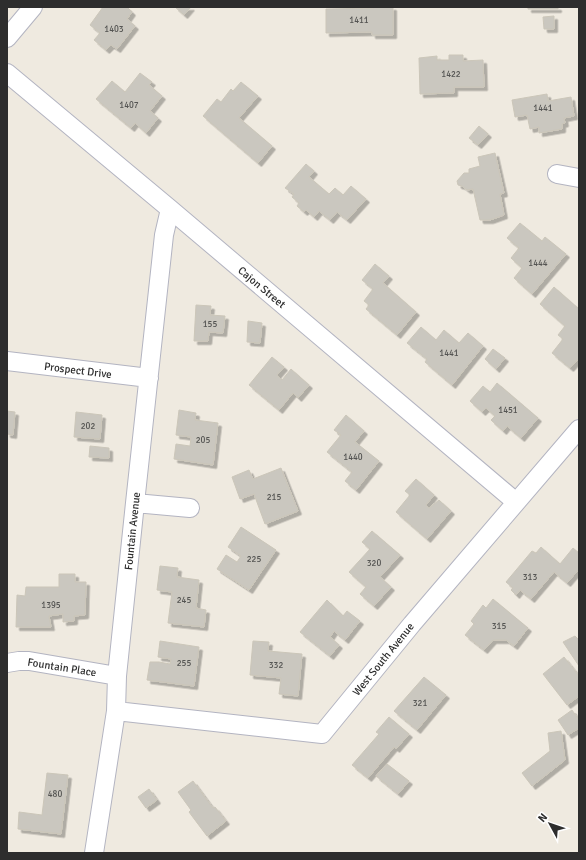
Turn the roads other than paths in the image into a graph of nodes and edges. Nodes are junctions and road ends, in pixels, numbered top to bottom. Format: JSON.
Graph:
{"nodes":[{"id":1,"x":33,"y":7,"type":"edge"},
{"id":2,"x":7,"y":38,"type":"edge"},
{"id":3,"x":7,"y":72,"type":"edge"},
{"id":4,"x":557,"y":174,"type":"dead end"},
{"id":5,"x":579,"y":178,"type":"edge"},
{"id":6,"x":170,"y":209,"type":"junction"},
{"id":7,"x":7,"y":361,"type":"edge"},
{"id":8,"x":149,"y":378,"type":"junction"},
{"id":9,"x":579,"y":428,"type":"edge"},
{"id":10,"x":516,"y":502,"type":"junction"},
{"id":11,"x":135,"y":503,"type":"junction"},
{"id":12,"x":190,"y":508,"type":"dead end"},
{"id":13,"x":7,"y":663,"type":"edge"},
{"id":14,"x":117,"y":676,"type":"junction"},
{"id":15,"x":116,"y":711,"type":"junction"},
{"id":16,"x":94,"y":853,"type":"edge"}],
"edges":[{"from":1,"to":2,"type":"street"},
{"from":3,"to":6,"type":"street","name":"Cajon Street"},
{"from":4,"to":5,"type":"street"},
{"from":6,"to":8,"type":"street","name":"Fountain Avenue"},
{"from":6,"to":10,"type":"street","name":"Cajon Street"},
{"from":7,"to":8,"type":"street","name":"Prospect Drive"},
{"from":8,"to":11,"type":"street","name":"Fountain Avenue"},
{"from":9,"to":10,"type":"street","name":"West South Avenue"},
{"from":10,"to":15,"type":"street","name":"West South Avenue"},
{"from":11,"to":12,"type":"street"},
{"from":11,"to":14,"type":"street","name":"Fountain Avenue"},
{"from":13,"to":14,"type":"street","name":"Fountain Place"},
{"from":14,"to":15,"type":"street","name":"Fountain Avenue"},
{"from":15,"to":16,"type":"street","name":"Fountain Avenue"}]}
